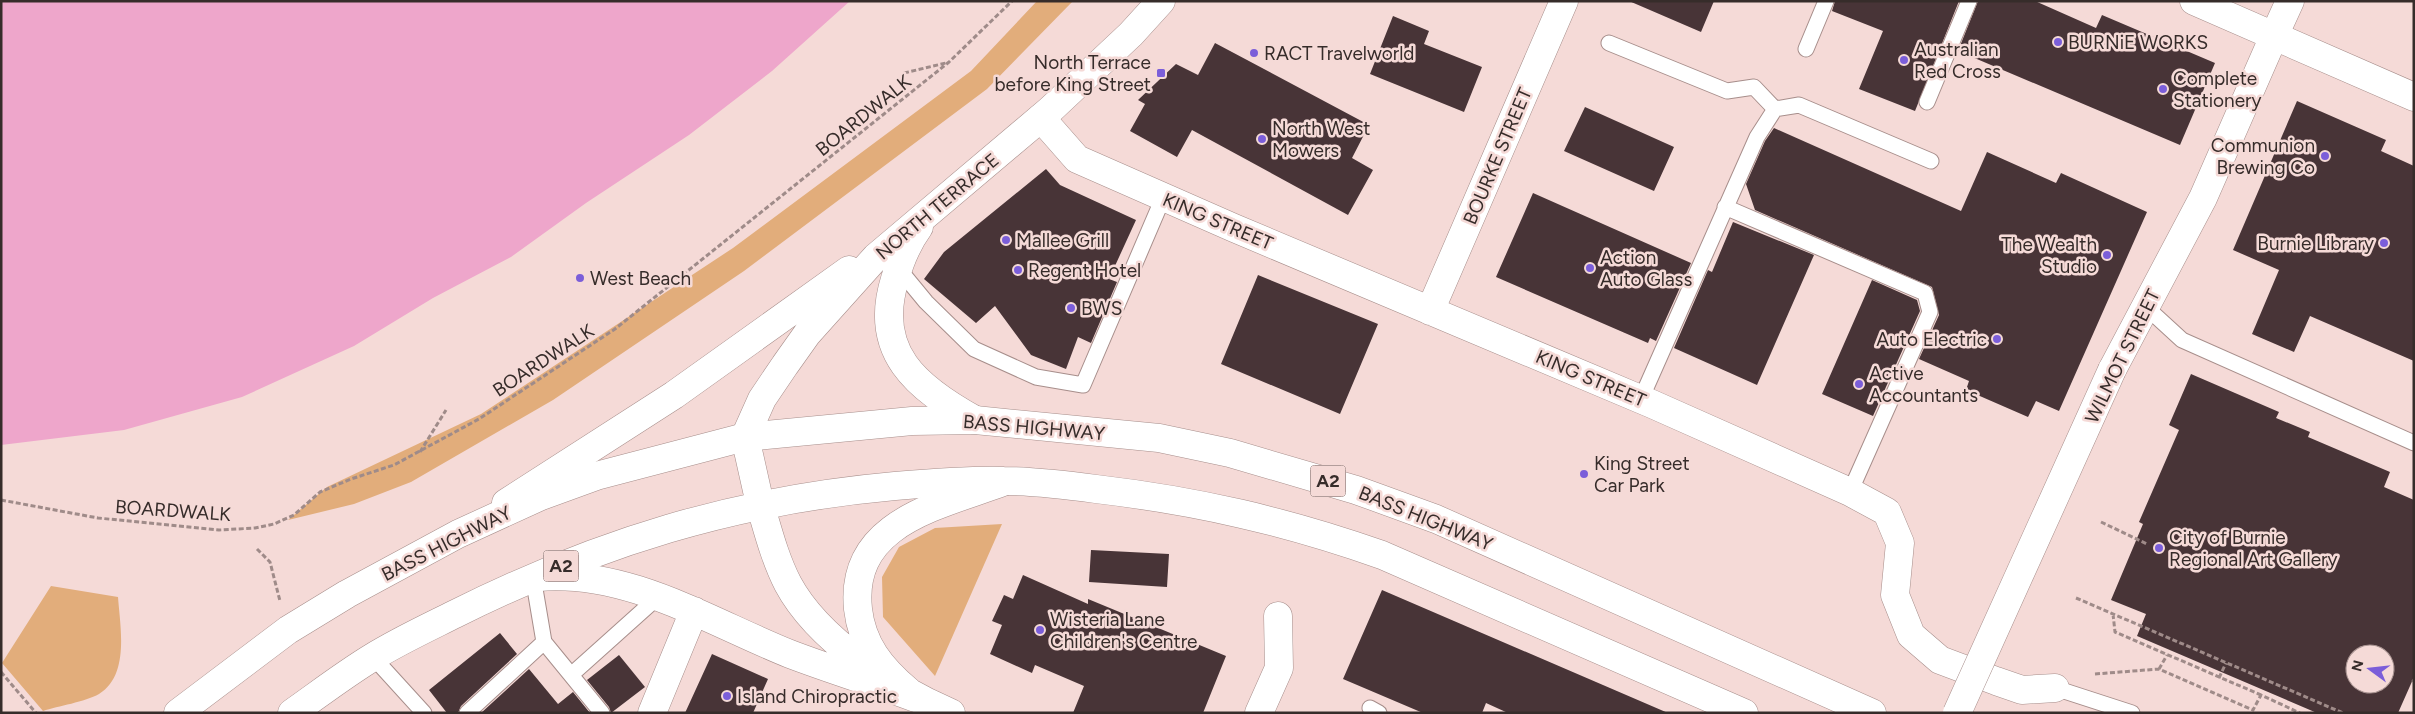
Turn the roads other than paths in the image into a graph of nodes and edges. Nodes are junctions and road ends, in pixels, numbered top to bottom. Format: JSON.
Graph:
{"nodes":[{"id":1,"x":1161,"y":1,"type":"edge"},
{"id":2,"x":1564,"y":1,"type":"edge"},
{"id":3,"x":1826,"y":1,"type":"edge"},
{"id":4,"x":1969,"y":1,"type":"edge"},
{"id":5,"x":2194,"y":1,"type":"edge"},
{"id":6,"x":2290,"y":1,"type":"edge"},
{"id":7,"x":2274,"y":36,"type":"junction"},
{"id":8,"x":1609,"y":43,"type":"dead end"},
{"id":9,"x":1806,"y":49,"type":"dead end"},
{"id":10,"x":2414,"y":97,"type":"edge"},
{"id":11,"x":1927,"y":102,"type":"dead end"},
{"id":12,"x":1775,"y":109,"type":"junction"},
{"id":13,"x":1041,"y":118,"type":"junction"},
{"id":14,"x":1931,"y":161,"type":"dead end"},
{"id":15,"x":1163,"y":198,"type":"junction"},
{"id":16,"x":1725,"y":207,"type":"junction"},
{"id":17,"x":932,"y":210,"type":"junction"},
{"id":18,"x":906,"y":230,"type":"junction"},
{"id":19,"x":898,"y":268,"type":"junction"},
{"id":20,"x":2146,"y":306,"type":"junction"},
{"id":21,"x":1430,"y":311,"type":"junction"},
{"id":22,"x":1640,"y":399,"type":"junction"},
{"id":23,"x":975,"y":420,"type":"junction"},
{"id":24,"x":745,"y":437,"type":"junction"},
{"id":25,"x":2414,"y":443,"type":"edge"},
{"id":26,"x":1008,"y":480,"type":"junction"},
{"id":27,"x":1850,"y":492,"type":"junction"},
{"id":28,"x":760,"y":504,"type":"junction"},
{"id":29,"x":458,"y":534,"type":"junction"},
{"id":30,"x":533,"y":577,"type":"junction"},
{"id":31,"x":658,"y":597,"type":"junction"},
{"id":32,"x":694,"y":611,"type":"junction"},
{"id":33,"x":1278,"y":616,"type":"dead end"},
{"id":34,"x":816,"y":623,"type":"junction"},
{"id":35,"x":544,"y":642,"type":"junction"},
{"id":36,"x":791,"y":654,"type":"junction"},
{"id":37,"x":373,"y":657,"type":"junction"},
{"id":38,"x":571,"y":675,"type":"junction"},
{"id":39,"x":2055,"y":688,"type":"joint"},
{"id":40,"x":913,"y":706,"type":"edge"},
{"id":41,"x":178,"y":713,"type":"edge"},
{"id":42,"x":292,"y":713,"type":"edge"},
{"id":43,"x":424,"y":713,"type":"edge"},
{"id":44,"x":467,"y":713,"type":"edge"},
{"id":45,"x":602,"y":713,"type":"edge"},
{"id":46,"x":652,"y":713,"type":"edge"},
{"id":47,"x":951,"y":713,"type":"edge"},
{"id":48,"x":1259,"y":713,"type":"edge"},
{"id":49,"x":1744,"y":713,"type":"edge"},
{"id":50,"x":1872,"y":713,"type":"edge"},
{"id":51,"x":1957,"y":713,"type":"edge"},
{"id":52,"x":2132,"y":713,"type":"edge"}],
"edges":[{"from":1,"to":13,"type":"main road","name":"NORTH TERRACE"},
{"from":2,"to":21,"type":"main road","name":"BOURKE STREET"},
{"from":3,"to":9,"type":"lane"},
{"from":4,"to":11,"type":"lane"},
{"from":5,"to":7,"type":"main road"},
{"from":6,"to":7,"type":"main road","name":"WILMOT STREET"},
{"from":7,"to":10,"type":"main road"},
{"from":7,"to":20,"type":"main road","name":"WILMOT STREET"},
{"from":8,"to":12,"type":"lane"},
{"from":12,"to":14,"type":"lane"},
{"from":12,"to":16,"type":"lane"},
{"from":13,"to":15,"type":"main road","name":"KING STREET"},
{"from":13,"to":17,"type":"main road","name":"NORTH TERRACE"},
{"from":15,"to":19,"type":"lane"},
{"from":15,"to":21,"type":"main road","name":"KING STREET"},
{"from":16,"to":22,"type":"lane"},
{"from":16,"to":27,"type":"lane"},
{"from":17,"to":18,"type":"main road","name":"NORTH TERRACE"},
{"from":17,"to":19,"type":"main road"},
{"from":18,"to":24,"type":"main road","name":"NORTH TERRACE"},
{"from":18,"to":29,"type":"main road"},
{"from":19,"to":23,"type":"main road"},
{"from":20,"to":25,"type":"lane"},
{"from":20,"to":51,"type":"main road","name":"WILMOT STREET","bridge":true},
{"from":21,"to":22,"type":"main road","name":"KING STREET"},
{"from":22,"to":27,"type":"main road","name":"KING STREET"},
{"from":23,"to":24,"type":"main road","name":"BASS HIGHWAY","number":"A2"},
{"from":23,"to":50,"type":"main road","name":"BASS HIGHWAY","number":"A2"},
{"from":24,"to":28,"type":"main road"},
{"from":24,"to":29,"type":"main road","name":"BASS HIGHWAY","number":"A2"},
{"from":26,"to":28,"type":"main road","number":"A2"},
{"from":26,"to":40,"type":"main road"},
{"from":26,"to":49,"type":"main road","number":"A2"},
{"from":27,"to":39,"type":"main road","name":"KING STREET"},
{"from":28,"to":30,"type":"main road","number":"A2"},
{"from":28,"to":34,"type":"main road"},
{"from":29,"to":41,"type":"main road","name":"BASS HIGHWAY","number":"A2"},
{"from":30,"to":31,"type":"main road"},
{"from":30,"to":35,"type":"lane"},
{"from":30,"to":37,"type":"main road","number":"A2"},
{"from":31,"to":32,"type":"main road"},
{"from":31,"to":38,"type":"lane"},
{"from":32,"to":36,"type":"main road"},
{"from":32,"to":46,"type":"main road"},
{"from":33,"to":48,"type":"main road"},
{"from":34,"to":36,"type":"main road"},
{"from":34,"to":40,"type":"main road"},
{"from":35,"to":38,"type":"lane"},
{"from":35,"to":44,"type":"lane"},
{"from":36,"to":40,"type":"main road"},
{"from":37,"to":42,"type":"main road","number":"A2"},
{"from":37,"to":43,"type":"lane"},
{"from":38,"to":45,"type":"lane"},
{"from":39,"to":52,"type":"lane"},
{"from":40,"to":47,"type":"main road"}]}
